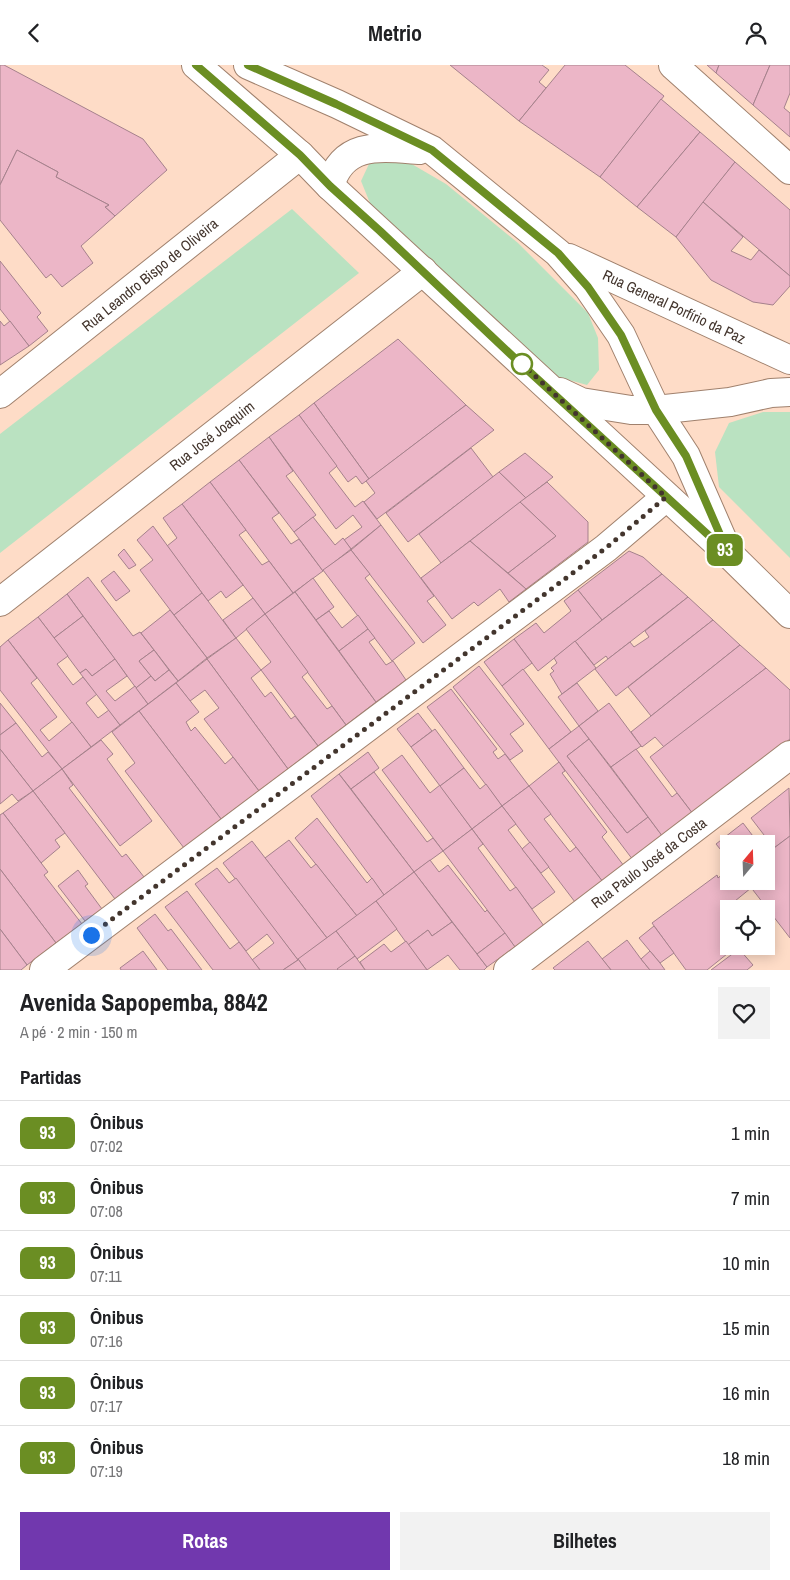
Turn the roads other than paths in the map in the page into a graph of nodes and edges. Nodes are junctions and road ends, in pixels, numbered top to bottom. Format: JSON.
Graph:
{"nodes":[{"id":1,"x":196,"y":65,"type":"edge"},
{"id":2,"x":248,"y":65,"type":"edge"},
{"id":3,"x":673,"y":65,"type":"edge"},
{"id":4,"x":432,"y":150,"type":"junction"},
{"id":5,"x":300,"y":155,"type":"junction"},
{"id":6,"x":790,"y":170,"type":"edge"},
{"id":7,"x":330,"y":186,"type":"junction"},
{"id":8,"x":558,"y":253,"type":"junction"},
{"id":9,"x":423,"y":271,"type":"junction"},
{"id":10,"x":790,"y":360,"type":"edge"},
{"id":11,"x":543,"y":383,"type":"junction"},
{"id":12,"x":790,"y":392,"type":"edge"},
{"id":13,"x":0,"y":394,"type":"edge"},
{"id":14,"x":656,"y":410,"type":"junction"},
{"id":15,"x":666,"y":497,"type":"junction"},
{"id":16,"x":728,"y":553,"type":"junction"},
{"id":17,"x":0,"y":601,"type":"edge"},
{"id":18,"x":790,"y":614,"type":"edge"},
{"id":19,"x":790,"y":755,"type":"edge"},
{"id":20,"x":44,"y":970,"type":"edge"},
{"id":21,"x":508,"y":970,"type":"edge"}],
"edges":[{"from":1,"to":5,"type":"main road"},
{"from":2,"to":4,"type":"main road"},
{"from":3,"to":6,"type":"main road"},
{"from":4,"to":7,"type":"main road"},
{"from":4,"to":8,"type":"main road"},
{"from":5,"to":7,"type":"main road"},
{"from":5,"to":13,"type":"main road","name":"Rua Leandro Bispo de Oliveira"},
{"from":7,"to":9,"type":"main road"},
{"from":8,"to":10,"type":"main road","name":"Rua General Porfírio da Paz"},
{"from":8,"to":14,"type":"main road"},
{"from":9,"to":11,"type":"main road"},
{"from":9,"to":17,"type":"main road","name":"Rua José Joaquim"},
{"from":11,"to":14,"type":"main road"},
{"from":11,"to":15,"type":"main road"},
{"from":12,"to":14,"type":"main road"},
{"from":14,"to":16,"type":"main road"},
{"from":15,"to":16,"type":"main road"},
{"from":15,"to":20,"type":"main road"},
{"from":16,"to":18,"type":"main road"},
{"from":19,"to":21,"type":"main road","name":"Rua Paulo José da Costa"}]}
